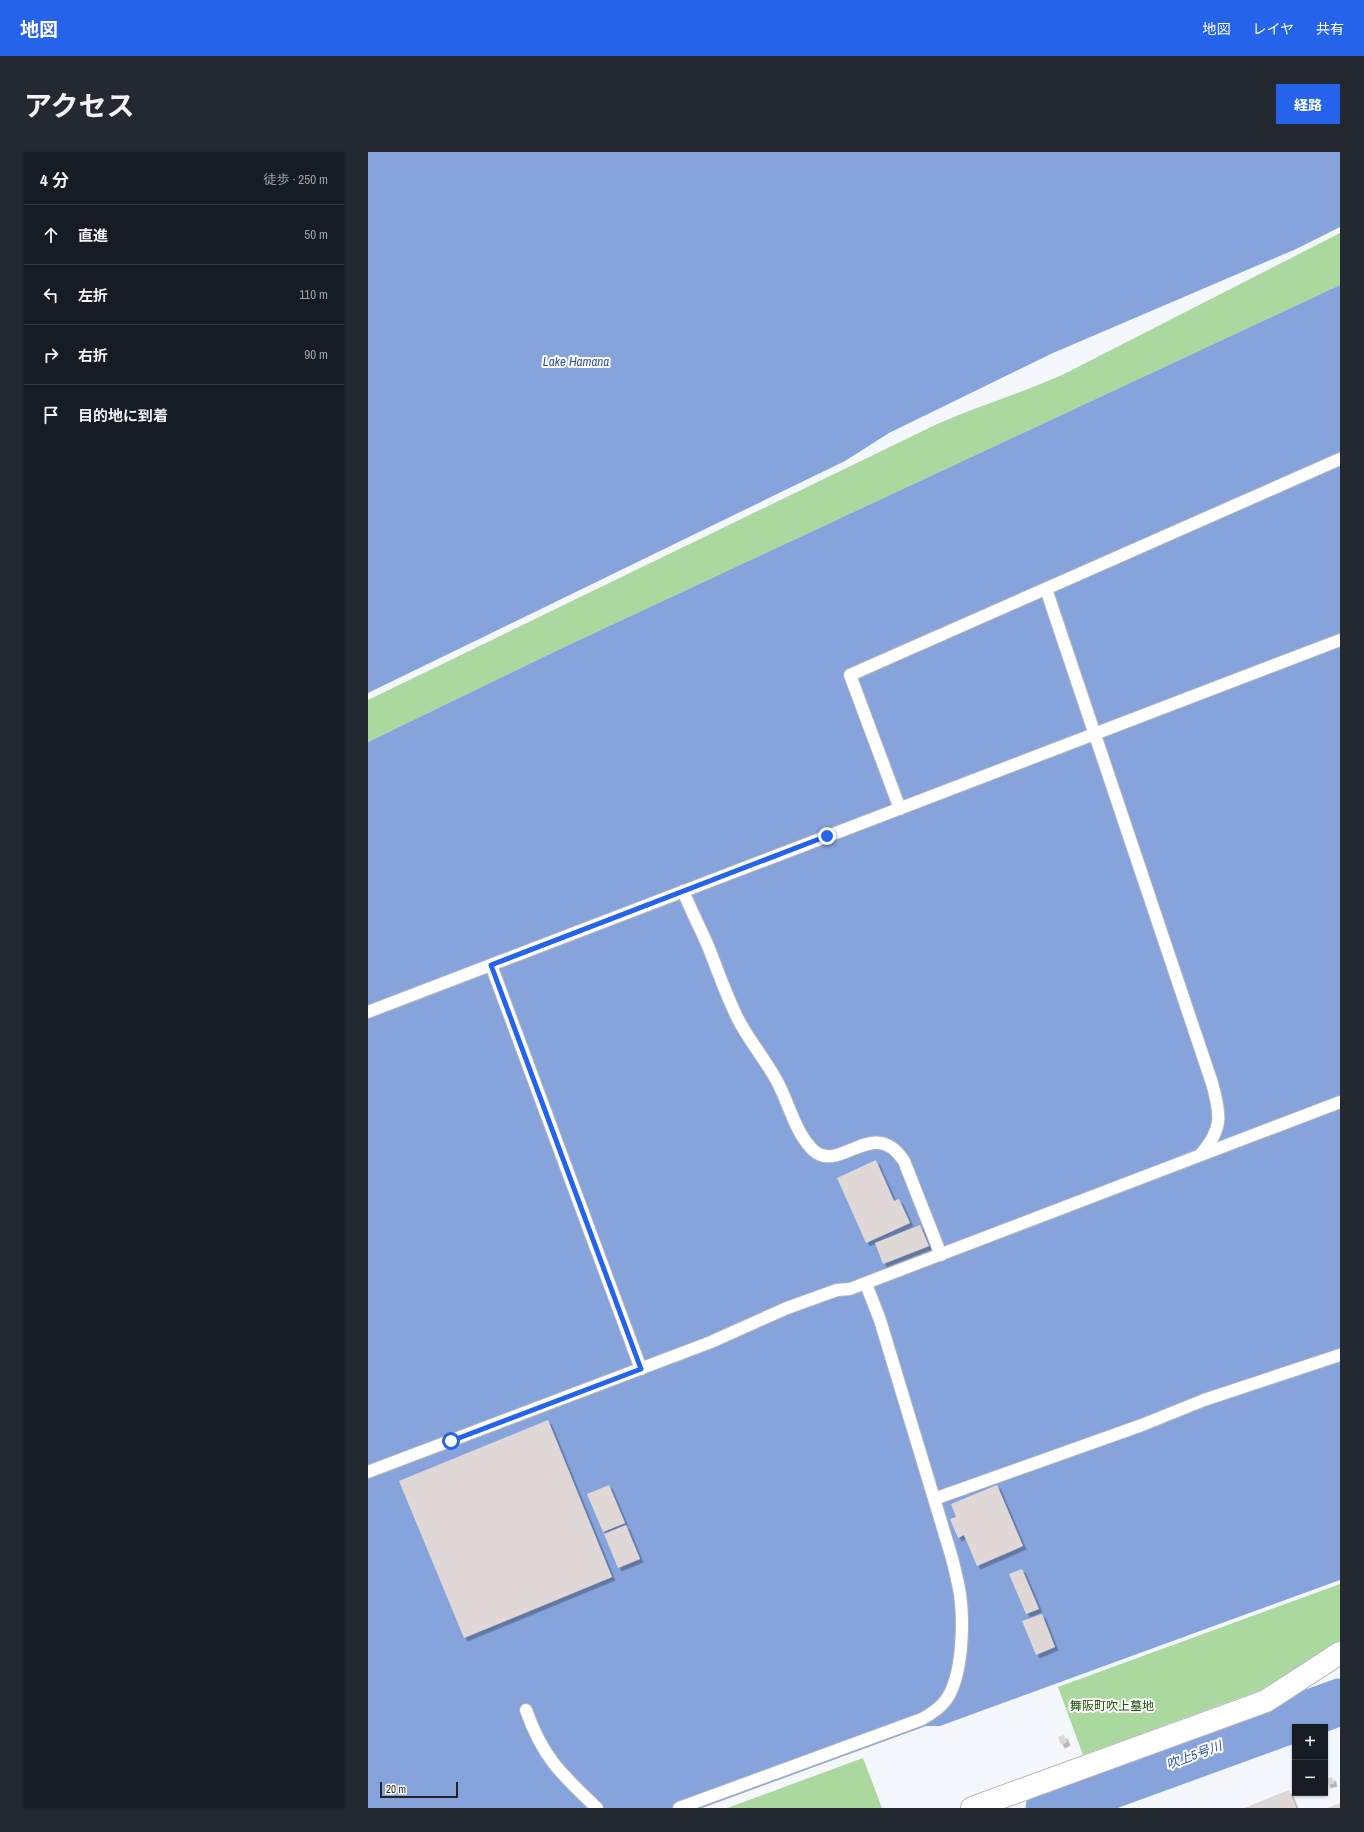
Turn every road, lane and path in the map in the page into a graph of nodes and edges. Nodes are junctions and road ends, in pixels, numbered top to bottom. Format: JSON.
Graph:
{"nodes":[{"id":1,"x":1340,"y":459,"type":"edge"},
{"id":2,"x":1046,"y":589,"type":"junction"},
{"id":3,"x":1340,"y":640,"type":"edge"},
{"id":4,"x":1095,"y":734,"type":"junction"},
{"id":5,"x":900,"y":809,"type":"junction"},
{"id":6,"x":683,"y":891,"type":"junction"},
{"id":7,"x":491,"y":965,"type":"junction"},
{"id":8,"x":368,"y":1012,"type":"edge"},
{"id":9,"x":1340,"y":1102,"type":"edge"},
{"id":10,"x":1200,"y":1155,"type":"junction"},
{"id":11,"x":941,"y":1255,"type":"junction"},
{"id":12,"x":866,"y":1284,"type":"junction"},
{"id":13,"x":1340,"y":1355,"type":"edge"},
{"id":14,"x":641,"y":1369,"type":"junction"},
{"id":15,"x":368,"y":1472,"type":"edge"},
{"id":16,"x":934,"y":1499,"type":"junction"},
{"id":17,"x":1340,"y":1653,"type":"edge"},
{"id":18,"x":526,"y":1710,"type":"dead end"},
{"id":19,"x":597,"y":1808,"type":"edge"},
{"id":20,"x":679,"y":1808,"type":"edge"},
{"id":21,"x":972,"y":1808,"type":"edge"}],
"edges":[{"from":1,"to":2,"type":"lane"},
{"from":2,"to":4,"type":"lane"},
{"from":2,"to":5,"type":"lane"},
{"from":3,"to":4,"type":"lane"},
{"from":4,"to":5,"type":"lane"},
{"from":4,"to":10,"type":"lane"},
{"from":5,"to":6,"type":"lane"},
{"from":6,"to":7,"type":"lane"},
{"from":6,"to":11,"type":"lane"},
{"from":7,"to":8,"type":"lane"},
{"from":7,"to":14,"type":"lane"},
{"from":9,"to":10,"type":"lane"},
{"from":10,"to":11,"type":"lane"},
{"from":11,"to":12,"type":"lane"},
{"from":12,"to":14,"type":"lane"},
{"from":12,"to":16,"type":"lane"},
{"from":13,"to":16,"type":"lane"},
{"from":14,"to":15,"type":"lane"},
{"from":16,"to":20,"type":"lane"},
{"from":17,"to":21,"type":"street"},
{"from":18,"to":19,"type":"lane"}]}
